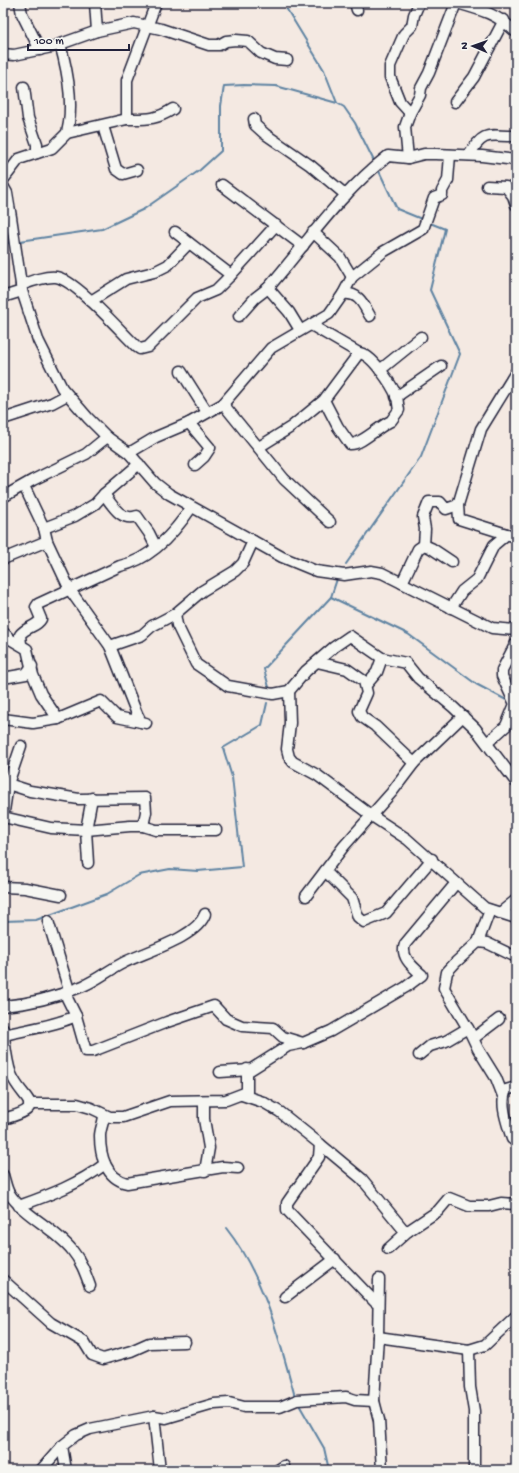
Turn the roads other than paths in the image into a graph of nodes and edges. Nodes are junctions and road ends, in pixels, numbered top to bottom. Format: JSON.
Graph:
{"nodes":[{"id":1,"x":20,"y":3,"type":"edge"},
{"id":2,"x":95,"y":3,"type":"edge"},
{"id":3,"x":156,"y":3,"type":"edge"},
{"id":4,"x":419,"y":3,"type":"edge"},
{"id":5,"x":457,"y":3,"type":"edge"},
{"id":6,"x":490,"y":7,"type":"edge"},
{"id":7,"x":504,"y":20,"type":"junction"},
{"id":8,"x":147,"y":26,"type":"junction"},
{"id":9,"x":97,"y":31,"type":"junction"},
{"id":10,"x":516,"y":32,"type":"edge"},
{"id":11,"x":60,"y":44,"type":"junction"},
{"id":12,"x":40,"y":50,"type":"junction"},
{"id":13,"x":3,"y":54,"type":"edge"},
{"id":14,"x":286,"y":60,"type":"dead end"},
{"id":15,"x":24,"y":87,"type":"dead end"},
{"id":16,"x":455,"y":102,"type":"dead end"},
{"id":17,"x":174,"y":109,"type":"dead end"},
{"id":18,"x":410,"y":112,"type":"junction"},
{"id":19,"x":127,"y":119,"type":"junction"},
{"id":20,"x":254,"y":120,"type":"dead end"},
{"id":21,"x":103,"y":126,"type":"junction"},
{"id":22,"x":67,"y":133,"type":"junction"},
{"id":23,"x":516,"y":136,"type":"edge"},
{"id":24,"x":37,"y":153,"type":"junction"},
{"id":25,"x":450,"y":155,"type":"junction"},
{"id":26,"x":469,"y":155,"type":"junction"},
{"id":27,"x":408,"y":158,"type":"junction"},
{"id":28,"x":516,"y":160,"type":"edge"},
{"id":29,"x":137,"y":170,"type":"dead end"},
{"id":30,"x":4,"y":183,"type":"edge"},
{"id":31,"x":222,"y":185,"type":"dead end"},
{"id":32,"x":487,"y":186,"type":"dead end"},
{"id":33,"x":346,"y":195,"type":"junction"},
{"id":34,"x":516,"y":205,"type":"edge"},
{"id":35,"x":276,"y":225,"type":"junction"},
{"id":36,"x":175,"y":232,"type":"dead end"},
{"id":37,"x":313,"y":232,"type":"junction"},
{"id":38,"x":189,"y":243,"type":"junction"},
{"id":39,"x":303,"y":246,"type":"junction"},
{"id":40,"x":231,"y":275,"type":"junction"},
{"id":41,"x":352,"y":277,"type":"junction"},
{"id":42,"x":21,"y":288,"type":"junction"},
{"id":43,"x":268,"y":288,"type":"junction"},
{"id":44,"x":343,"y":294,"type":"junction"},
{"id":45,"x":3,"y":297,"type":"edge"},
{"id":46,"x":91,"y":301,"type":"junction"},
{"id":47,"x":239,"y":316,"type":"dead end"},
{"id":48,"x":370,"y":316,"type":"dead end"},
{"id":49,"x":311,"y":325,"type":"junction"},
{"id":50,"x":300,"y":330,"type":"junction"},
{"id":51,"x":421,"y":337,"type":"dead end"},
{"id":52,"x":359,"y":353,"type":"junction"},
{"id":53,"x":441,"y":366,"type":"dead end"},
{"id":54,"x":380,"y":370,"type":"junction"},
{"id":55,"x":181,"y":371,"type":"dead end"},
{"id":56,"x":516,"y":372,"type":"edge"},
{"id":57,"x":67,"y":395,"type":"junction"},
{"id":58,"x":396,"y":396,"type":"junction"},
{"id":59,"x":324,"y":400,"type":"junction"},
{"id":60,"x":223,"y":404,"type":"junction"},
{"id":61,"x":207,"y":412,"type":"junction"},
{"id":62,"x":3,"y":419,"type":"edge"},
{"id":63,"x":189,"y":423,"type":"junction"},
{"id":64,"x":107,"y":437,"type":"junction"},
{"id":65,"x":259,"y":447,"type":"junction"},
{"id":66,"x":129,"y":453,"type":"junction"},
{"id":67,"x":139,"y":464,"type":"junction"},
{"id":68,"x":195,"y":465,"type":"dead end"},
{"id":69,"x":24,"y":486,"type":"junction"},
{"id":70,"x":104,"y":494,"type":"junction"},
{"id":71,"x":3,"y":497,"type":"edge"},
{"id":72,"x":458,"y":505,"type":"junction"},
{"id":73,"x":191,"y":508,"type":"junction"},
{"id":74,"x":330,"y":522,"type":"dead end"},
{"id":75,"x":44,"y":528,"type":"junction"},
{"id":76,"x":511,"y":536,"type":"edge"},
{"id":77,"x":47,"y":541,"type":"junction"},
{"id":78,"x":253,"y":541,"type":"junction"},
{"id":79,"x":424,"y":545,"type":"junction"},
{"id":80,"x":156,"y":547,"type":"junction"},
{"id":81,"x":3,"y":559,"type":"edge"},
{"id":82,"x":452,"y":562,"type":"dead end"},
{"id":83,"x":402,"y":583,"type":"junction"},
{"id":84,"x":70,"y":590,"type":"junction"},
{"id":85,"x":451,"y":608,"type":"junction"},
{"id":86,"x":175,"y":614,"type":"junction"},
{"id":87,"x":505,"y":630,"type":"junction"},
{"id":88,"x":516,"y":630,"type":"edge"},
{"id":89,"x":4,"y":635,"type":"edge"},
{"id":90,"x":516,"y":635,"type":"edge"},
{"id":91,"x":516,"y":643,"type":"edge"},
{"id":92,"x":21,"y":644,"type":"junction"},
{"id":93,"x":110,"y":646,"type":"junction"},
{"id":94,"x":382,"y":658,"type":"junction"},
{"id":95,"x":317,"y":662,"type":"junction"},
{"id":96,"x":32,"y":666,"type":"junction"},
{"id":97,"x":3,"y":678,"type":"edge"},
{"id":98,"x":366,"y":685,"type":"junction"},
{"id":99,"x":289,"y":691,"type":"junction"},
{"id":100,"x":463,"y":716,"type":"junction"},
{"id":101,"x":3,"y":719,"type":"edge"},
{"id":102,"x":58,"y":719,"type":"junction"},
{"id":103,"x":488,"y":743,"type":"junction"},
{"id":104,"x":21,"y":746,"type":"dead end"},
{"id":105,"x":414,"y":763,"type":"junction"},
{"id":106,"x":516,"y":782,"type":"edge"},
{"id":107,"x":6,"y":785,"type":"edge"},
{"id":108,"x":92,"y":798,"type":"junction"},
{"id":109,"x":372,"y":816,"type":"junction"},
{"id":110,"x":3,"y":818,"type":"edge"},
{"id":111,"x":142,"y":826,"type":"junction"},
{"id":112,"x":86,"y":830,"type":"junction"},
{"id":113,"x":216,"y":830,"type":"dead end"},
{"id":114,"x":432,"y":860,"type":"junction"},
{"id":115,"x":88,"y":863,"type":"dead end"},
{"id":116,"x":325,"y":871,"type":"junction"},
{"id":117,"x":456,"y":884,"type":"junction"},
{"id":118,"x":3,"y":887,"type":"edge"},
{"id":119,"x":62,"y":896,"type":"dead end"},
{"id":120,"x":306,"y":896,"type":"dead end"},
{"id":121,"x":516,"y":900,"type":"edge"},
{"id":122,"x":495,"y":911,"type":"junction"},
{"id":123,"x":205,"y":914,"type":"dead end"},
{"id":124,"x":516,"y":918,"type":"edge"},
{"id":125,"x":48,"y":921,"type":"dead end"},
{"id":126,"x":478,"y":942,"type":"junction"},
{"id":127,"x":516,"y":957,"type":"edge"},
{"id":128,"x":69,"y":990,"type":"junction"},
{"id":129,"x":3,"y":1006,"type":"edge"},
{"id":130,"x":76,"y":1016,"type":"junction"},
{"id":131,"x":499,"y":1019,"type":"dead end"},
{"id":132,"x":466,"y":1027,"type":"junction"},
{"id":133,"x":4,"y":1032,"type":"edge"},
{"id":134,"x":474,"y":1038,"type":"junction"},
{"id":135,"x":303,"y":1043,"type":"junction"},
{"id":136,"x":419,"y":1055,"type":"dead end"},
{"id":137,"x":247,"y":1070,"type":"junction"},
{"id":138,"x":220,"y":1072,"type":"dead end"},
{"id":139,"x":516,"y":1087,"type":"edge"},
{"id":140,"x":242,"y":1095,"type":"junction"},
{"id":141,"x":503,"y":1096,"type":"junction"},
{"id":142,"x":204,"y":1101,"type":"junction"},
{"id":143,"x":29,"y":1104,"type":"junction"},
{"id":144,"x":104,"y":1115,"type":"junction"},
{"id":145,"x":3,"y":1119,"type":"edge"},
{"id":146,"x":516,"y":1141,"type":"edge"},
{"id":147,"x":320,"y":1144,"type":"junction"},
{"id":148,"x":105,"y":1164,"type":"junction"},
{"id":149,"x":238,"y":1168,"type":"dead end"},
{"id":150,"x":205,"y":1171,"type":"junction"},
{"id":151,"x":3,"y":1175,"type":"edge"},
{"id":152,"x":5,"y":1193,"type":"edge"},
{"id":153,"x":516,"y":1204,"type":"edge"},
{"id":154,"x":19,"y":1206,"type":"junction"},
{"id":155,"x":408,"y":1231,"type":"junction"},
{"id":156,"x":388,"y":1249,"type":"dead end"},
{"id":157,"x":334,"y":1259,"type":"junction"},
{"id":158,"x":379,"y":1279,"type":"dead end"},
{"id":159,"x":3,"y":1280,"type":"edge"},
{"id":160,"x":90,"y":1286,"type":"dead end"},
{"id":161,"x":285,"y":1297,"type":"dead end"},
{"id":162,"x":375,"y":1302,"type":"dead end"},
{"id":163,"x":516,"y":1316,"type":"edge"},
{"id":164,"x":378,"y":1337,"type":"junction"},
{"id":165,"x":185,"y":1342,"type":"dead end"},
{"id":166,"x":469,"y":1350,"type":"junction"},
{"id":167,"x":374,"y":1401,"type":"junction"},
{"id":168,"x":154,"y":1416,"type":"junction"},
{"id":169,"x":62,"y":1446,"type":"junction"},
{"id":170,"x":41,"y":1470,"type":"edge"},
{"id":171,"x":66,"y":1470,"type":"edge"},
{"id":172,"x":160,"y":1470,"type":"edge"},
{"id":173,"x":382,"y":1470,"type":"edge"},
{"id":174,"x":474,"y":1470,"type":"edge"}],
"edges":[{"from":1,"to":12,"type":"street"},
{"from":2,"to":9,"type":"street"},
{"from":3,"to":8,"type":"street"},
{"from":4,"to":18,"type":"street"},
{"from":5,"to":6,"type":"street"},
{"from":5,"to":18,"type":"street"},
{"from":6,"to":7,"type":"street"},
{"from":7,"to":10,"type":"street"},
{"from":7,"to":16,"type":"street"},
{"from":8,"to":9,"type":"street"},
{"from":8,"to":14,"type":"street"},
{"from":8,"to":19,"type":"street"},
{"from":9,"to":11,"type":"street"},
{"from":11,"to":12,"type":"street"},
{"from":11,"to":22,"type":"street"},
{"from":12,"to":13,"type":"street"},
{"from":15,"to":24,"type":"street"},
{"from":17,"to":19,"type":"street"},
{"from":18,"to":27,"type":"street"},
{"from":19,"to":21,"type":"street"},
{"from":20,"to":33,"type":"street"},
{"from":21,"to":22,"type":"street"},
{"from":21,"to":29,"type":"street"},
{"from":22,"to":24,"type":"street"},
{"from":23,"to":26,"type":"street"},
{"from":24,"to":30,"type":"street"},
{"from":25,"to":26,"type":"street"},
{"from":25,"to":27,"type":"street"},
{"from":25,"to":41,"type":"street"},
{"from":26,"to":28,"type":"street"},
{"from":27,"to":33,"type":"street"},
{"from":30,"to":42,"type":"street"},
{"from":31,"to":35,"type":"street"},
{"from":32,"to":34,"type":"street"},
{"from":33,"to":37,"type":"street"},
{"from":35,"to":39,"type":"street"},
{"from":35,"to":40,"type":"street"},
{"from":36,"to":38,"type":"street"},
{"from":37,"to":39,"type":"street"},
{"from":37,"to":41,"type":"street"},
{"from":38,"to":40,"type":"street"},
{"from":38,"to":46,"type":"street"},
{"from":39,"to":43,"type":"street"},
{"from":40,"to":46,"type":"street"},
{"from":41,"to":44,"type":"street"},
{"from":42,"to":45,"type":"street"},
{"from":42,"to":46,"type":"street"},
{"from":42,"to":57,"type":"street"},
{"from":43,"to":47,"type":"street"},
{"from":43,"to":50,"type":"street"},
{"from":44,"to":48,"type":"street"},
{"from":44,"to":49,"type":"street"},
{"from":49,"to":50,"type":"street"},
{"from":49,"to":52,"type":"street"},
{"from":50,"to":60,"type":"street"},
{"from":51,"to":54,"type":"street"},
{"from":52,"to":54,"type":"street"},
{"from":52,"to":59,"type":"street"},
{"from":53,"to":58,"type":"street"},
{"from":54,"to":58,"type":"street"},
{"from":55,"to":61,"type":"street"},
{"from":56,"to":72,"type":"street"},
{"from":57,"to":62,"type":"street"},
{"from":57,"to":64,"type":"street"},
{"from":58,"to":59,"type":"street"},
{"from":59,"to":65,"type":"street"},
{"from":60,"to":61,"type":"street"},
{"from":60,"to":65,"type":"street"},
{"from":61,"to":63,"type":"street"},
{"from":63,"to":66,"type":"street"},
{"from":63,"to":68,"type":"street"},
{"from":64,"to":66,"type":"street"},
{"from":64,"to":69,"type":"street"},
{"from":65,"to":74,"type":"street"},
{"from":66,"to":67,"type":"street"},
{"from":67,"to":70,"type":"street"},
{"from":67,"to":73,"type":"street"},
{"from":69,"to":71,"type":"street"},
{"from":69,"to":75,"type":"street"},
{"from":70,"to":75,"type":"street"},
{"from":70,"to":80,"type":"street"},
{"from":72,"to":76,"type":"street"},
{"from":72,"to":79,"type":"street"},
{"from":73,"to":78,"type":"street"},
{"from":73,"to":80,"type":"street"},
{"from":75,"to":77,"type":"street"},
{"from":76,"to":85,"type":"street"},
{"from":77,"to":81,"type":"street"},
{"from":77,"to":84,"type":"street"},
{"from":78,"to":83,"type":"street"},
{"from":78,"to":86,"type":"street"},
{"from":79,"to":82,"type":"street"},
{"from":79,"to":83,"type":"street"},
{"from":80,"to":84,"type":"street"},
{"from":83,"to":85,"type":"street"},
{"from":84,"to":92,"type":"street"},
{"from":84,"to":93,"type":"street"},
{"from":85,"to":87,"type":"street"},
{"from":86,"to":93,"type":"street"},
{"from":86,"to":99,"type":"street"},
{"from":87,"to":88,"type":"street"},
{"from":87,"to":90,"type":"street"},
{"from":89,"to":92,"type":"street"},
{"from":91,"to":103,"type":"street"},
{"from":92,"to":96,"type":"street"},
{"from":93,"to":102,"type":"street"},
{"from":94,"to":95,"type":"street"},
{"from":94,"to":98,"type":"street"},
{"from":94,"to":100,"type":"street"},
{"from":95,"to":98,"type":"street"},
{"from":95,"to":99,"type":"street"},
{"from":96,"to":97,"type":"street"},
{"from":96,"to":102,"type":"street"},
{"from":98,"to":105,"type":"street"},
{"from":99,"to":109,"type":"street"},
{"from":100,"to":103,"type":"street"},
{"from":100,"to":105,"type":"street"},
{"from":101,"to":102,"type":"street"},
{"from":103,"to":106,"type":"street"},
{"from":104,"to":107,"type":"street"},
{"from":105,"to":109,"type":"street"},
{"from":107,"to":108,"type":"street"},
{"from":107,"to":110,"type":"street"},
{"from":108,"to":111,"type":"street"},
{"from":108,"to":112,"type":"street"},
{"from":109,"to":114,"type":"street"},
{"from":109,"to":116,"type":"street"},
{"from":110,"to":112,"type":"street"},
{"from":111,"to":112,"type":"street"},
{"from":111,"to":113,"type":"street"},
{"from":112,"to":115,"type":"street"},
{"from":114,"to":116,"type":"street"},
{"from":114,"to":117,"type":"street"},
{"from":116,"to":120,"type":"street"},
{"from":117,"to":122,"type":"street"},
{"from":117,"to":135,"type":"street"},
{"from":118,"to":119,"type":"street"},
{"from":121,"to":122,"type":"street"},
{"from":122,"to":124,"type":"street"},
{"from":122,"to":126,"type":"street"},
{"from":123,"to":128,"type":"street"},
{"from":125,"to":128,"type":"street"},
{"from":126,"to":127,"type":"street"},
{"from":126,"to":132,"type":"street"},
{"from":128,"to":129,"type":"street"},
{"from":128,"to":130,"type":"street"},
{"from":130,"to":133,"type":"street"},
{"from":130,"to":135,"type":"street"},
{"from":131,"to":134,"type":"street"},
{"from":132,"to":134,"type":"street"},
{"from":132,"to":136,"type":"street"},
{"from":133,"to":143,"type":"street"},
{"from":134,"to":141,"type":"street"},
{"from":135,"to":137,"type":"street"},
{"from":137,"to":138,"type":"street"},
{"from":137,"to":140,"type":"street"},
{"from":139,"to":141,"type":"street"},
{"from":140,"to":142,"type":"street"},
{"from":140,"to":147,"type":"street"},
{"from":141,"to":146,"type":"street"},
{"from":142,"to":144,"type":"street"},
{"from":142,"to":150,"type":"street"},
{"from":143,"to":144,"type":"street"},
{"from":143,"to":145,"type":"street"},
{"from":144,"to":148,"type":"street"},
{"from":147,"to":155,"type":"street"},
{"from":147,"to":157,"type":"street"},
{"from":148,"to":150,"type":"street"},
{"from":148,"to":154,"type":"street"},
{"from":149,"to":150,"type":"street"},
{"from":151,"to":152,"type":"street"},
{"from":152,"to":154,"type":"street"},
{"from":153,"to":155,"type":"street"},
{"from":154,"to":160,"type":"street"},
{"from":155,"to":156,"type":"street"},
{"from":157,"to":161,"type":"street"},
{"from":157,"to":162,"type":"street"},
{"from":158,"to":164,"type":"street"},
{"from":159,"to":165,"type":"street"},
{"from":163,"to":166,"type":"street"},
{"from":164,"to":166,"type":"street"},
{"from":164,"to":167,"type":"street"},
{"from":166,"to":174,"type":"street"},
{"from":167,"to":168,"type":"street"},
{"from":167,"to":173,"type":"street"},
{"from":168,"to":169,"type":"street"},
{"from":168,"to":172,"type":"street"},
{"from":169,"to":170,"type":"street"},
{"from":169,"to":171,"type":"street"}]}
